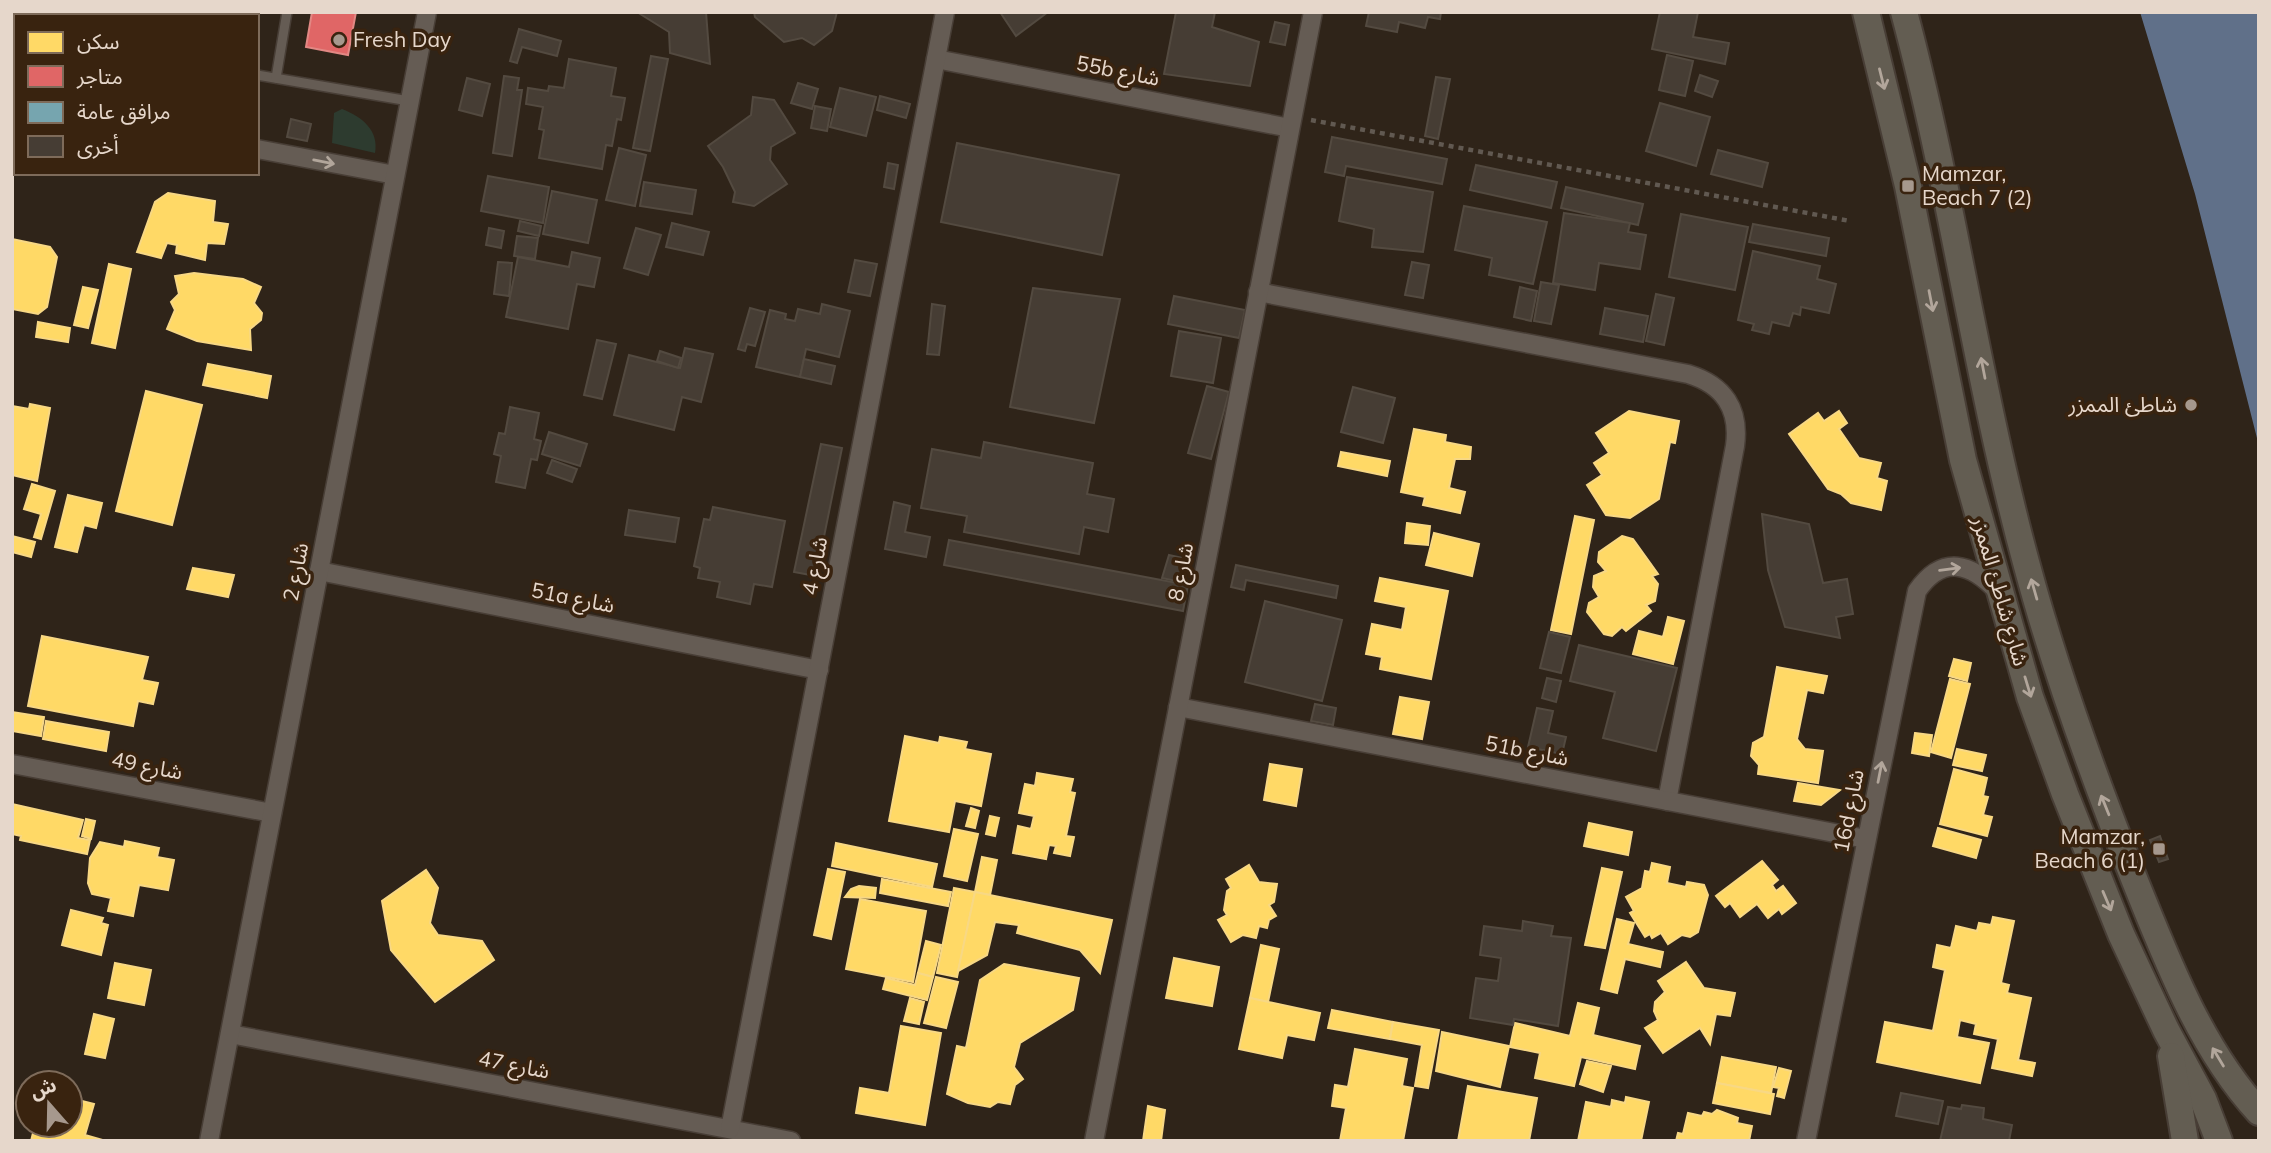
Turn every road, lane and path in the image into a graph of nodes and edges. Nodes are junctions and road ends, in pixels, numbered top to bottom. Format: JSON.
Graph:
{"nodes":[{"id":1,"x":287,"y":12,"type":"edge"},
{"id":2,"x":426,"y":12,"type":"edge"},
{"id":3,"x":946,"y":12,"type":"edge"},
{"id":4,"x":1313,"y":12,"type":"edge"},
{"id":5,"x":1866,"y":12,"type":"edge"},
{"id":6,"x":1904,"y":12,"type":"edge"},
{"id":7,"x":936,"y":59,"type":"junction"},
{"id":8,"x":259,"y":75,"type":"edge"},
{"id":9,"x":276,"y":78,"type":"junction"},
{"id":10,"x":409,"y":101,"type":"junction"},
{"id":11,"x":1291,"y":122,"type":"junction"},
{"id":12,"x":259,"y":149,"type":"edge"},
{"id":13,"x":395,"y":176,"type":"junction"},
{"id":14,"x":1850,"y":221,"type":"dead end"},
{"id":15,"x":1258,"y":292,"type":"junction"},
{"id":16,"x":319,"y":571,"type":"junction"},
{"id":17,"x":2000,"y":595,"type":"junction"},
{"id":18,"x":819,"y":670,"type":"junction"},
{"id":19,"x":1178,"y":706,"type":"junction"},
{"id":20,"x":12,"y":764,"type":"edge"},
{"id":21,"x":1667,"y":801,"type":"junction"},
{"id":22,"x":272,"y":813,"type":"junction"},
{"id":23,"x":1866,"y":839,"type":"junction"},
{"id":24,"x":2166,"y":1030,"type":"junction"},
{"id":25,"x":230,"y":1034,"type":"junction"},
{"id":26,"x":2259,"y":1112,"type":"edge"},
{"id":27,"x":730,"y":1129,"type":"junction"},
{"id":28,"x":209,"y":1141,"type":"edge"},
{"id":29,"x":790,"y":1141,"type":"edge"},
{"id":30,"x":1094,"y":1141,"type":"edge"},
{"id":31,"x":1806,"y":1141,"type":"edge"},
{"id":32,"x":2185,"y":1141,"type":"edge"},
{"id":33,"x":2219,"y":1141,"type":"edge"}],
"edges":[{"from":1,"to":9,"type":"lane"},
{"from":2,"to":10,"type":"street","name":"شارع 2"},
{"from":3,"to":7,"type":"street","name":"شارع 4"},
{"from":4,"to":11,"type":"street","name":"شارع 8"},
{"from":5,"to":17,"type":"main road","name":"شارع شاطئ الممزر","one_way":true},
{"from":26,"to":6,"type":"main road","name":"شارع شاطئ الممزر","one_way":true},
{"from":7,"to":11,"type":"street","name":"55b شارع"},
{"from":7,"to":18,"type":"street","name":"شارع 4"},
{"from":8,"to":9,"type":"lane"},
{"from":9,"to":10,"type":"lane"},
{"from":10,"to":13,"type":"street","name":"شارع 2"},
{"from":11,"to":14,"type":"path"},
{"from":11,"to":15,"type":"street","name":"شارع 8"},
{"from":12,"to":13,"type":"street","one_way":true},
{"from":13,"to":16,"type":"street","name":"شارع 2"},
{"from":15,"to":19,"type":"street","name":"شارع 8"},
{"from":15,"to":21,"type":"street"},
{"from":16,"to":18,"type":"street","name":"51a شارع"},
{"from":16,"to":22,"type":"street","name":"شارع 2"},
{"from":23,"to":17,"type":"street","name":"16d شارع","one_way":true},
{"from":17,"to":24,"type":"main road","name":"شارع شاطئ الممزر","one_way":true},
{"from":18,"to":27,"type":"street","name":"شارع 4"},
{"from":19,"to":21,"type":"street","name":"51b شارع"},
{"from":19,"to":30,"type":"street","name":"شارع 8"},
{"from":20,"to":22,"type":"street","name":"شارع 49"},
{"from":21,"to":23,"type":"street","name":"51b شارع"},
{"from":22,"to":25,"type":"street","name":"شارع 2"},
{"from":23,"to":31,"type":"street","name":"16d شارع"},
{"from":24,"to":32,"type":"main road"},
{"from":24,"to":33,"type":"main road","name":"شارع شاطئ الممزر"},
{"from":25,"to":27,"type":"street","name":"شارع 47"},
{"from":25,"to":28,"type":"street","name":"شارع 2"},
{"from":27,"to":29,"type":"street","name":"شارع 47"}]}
